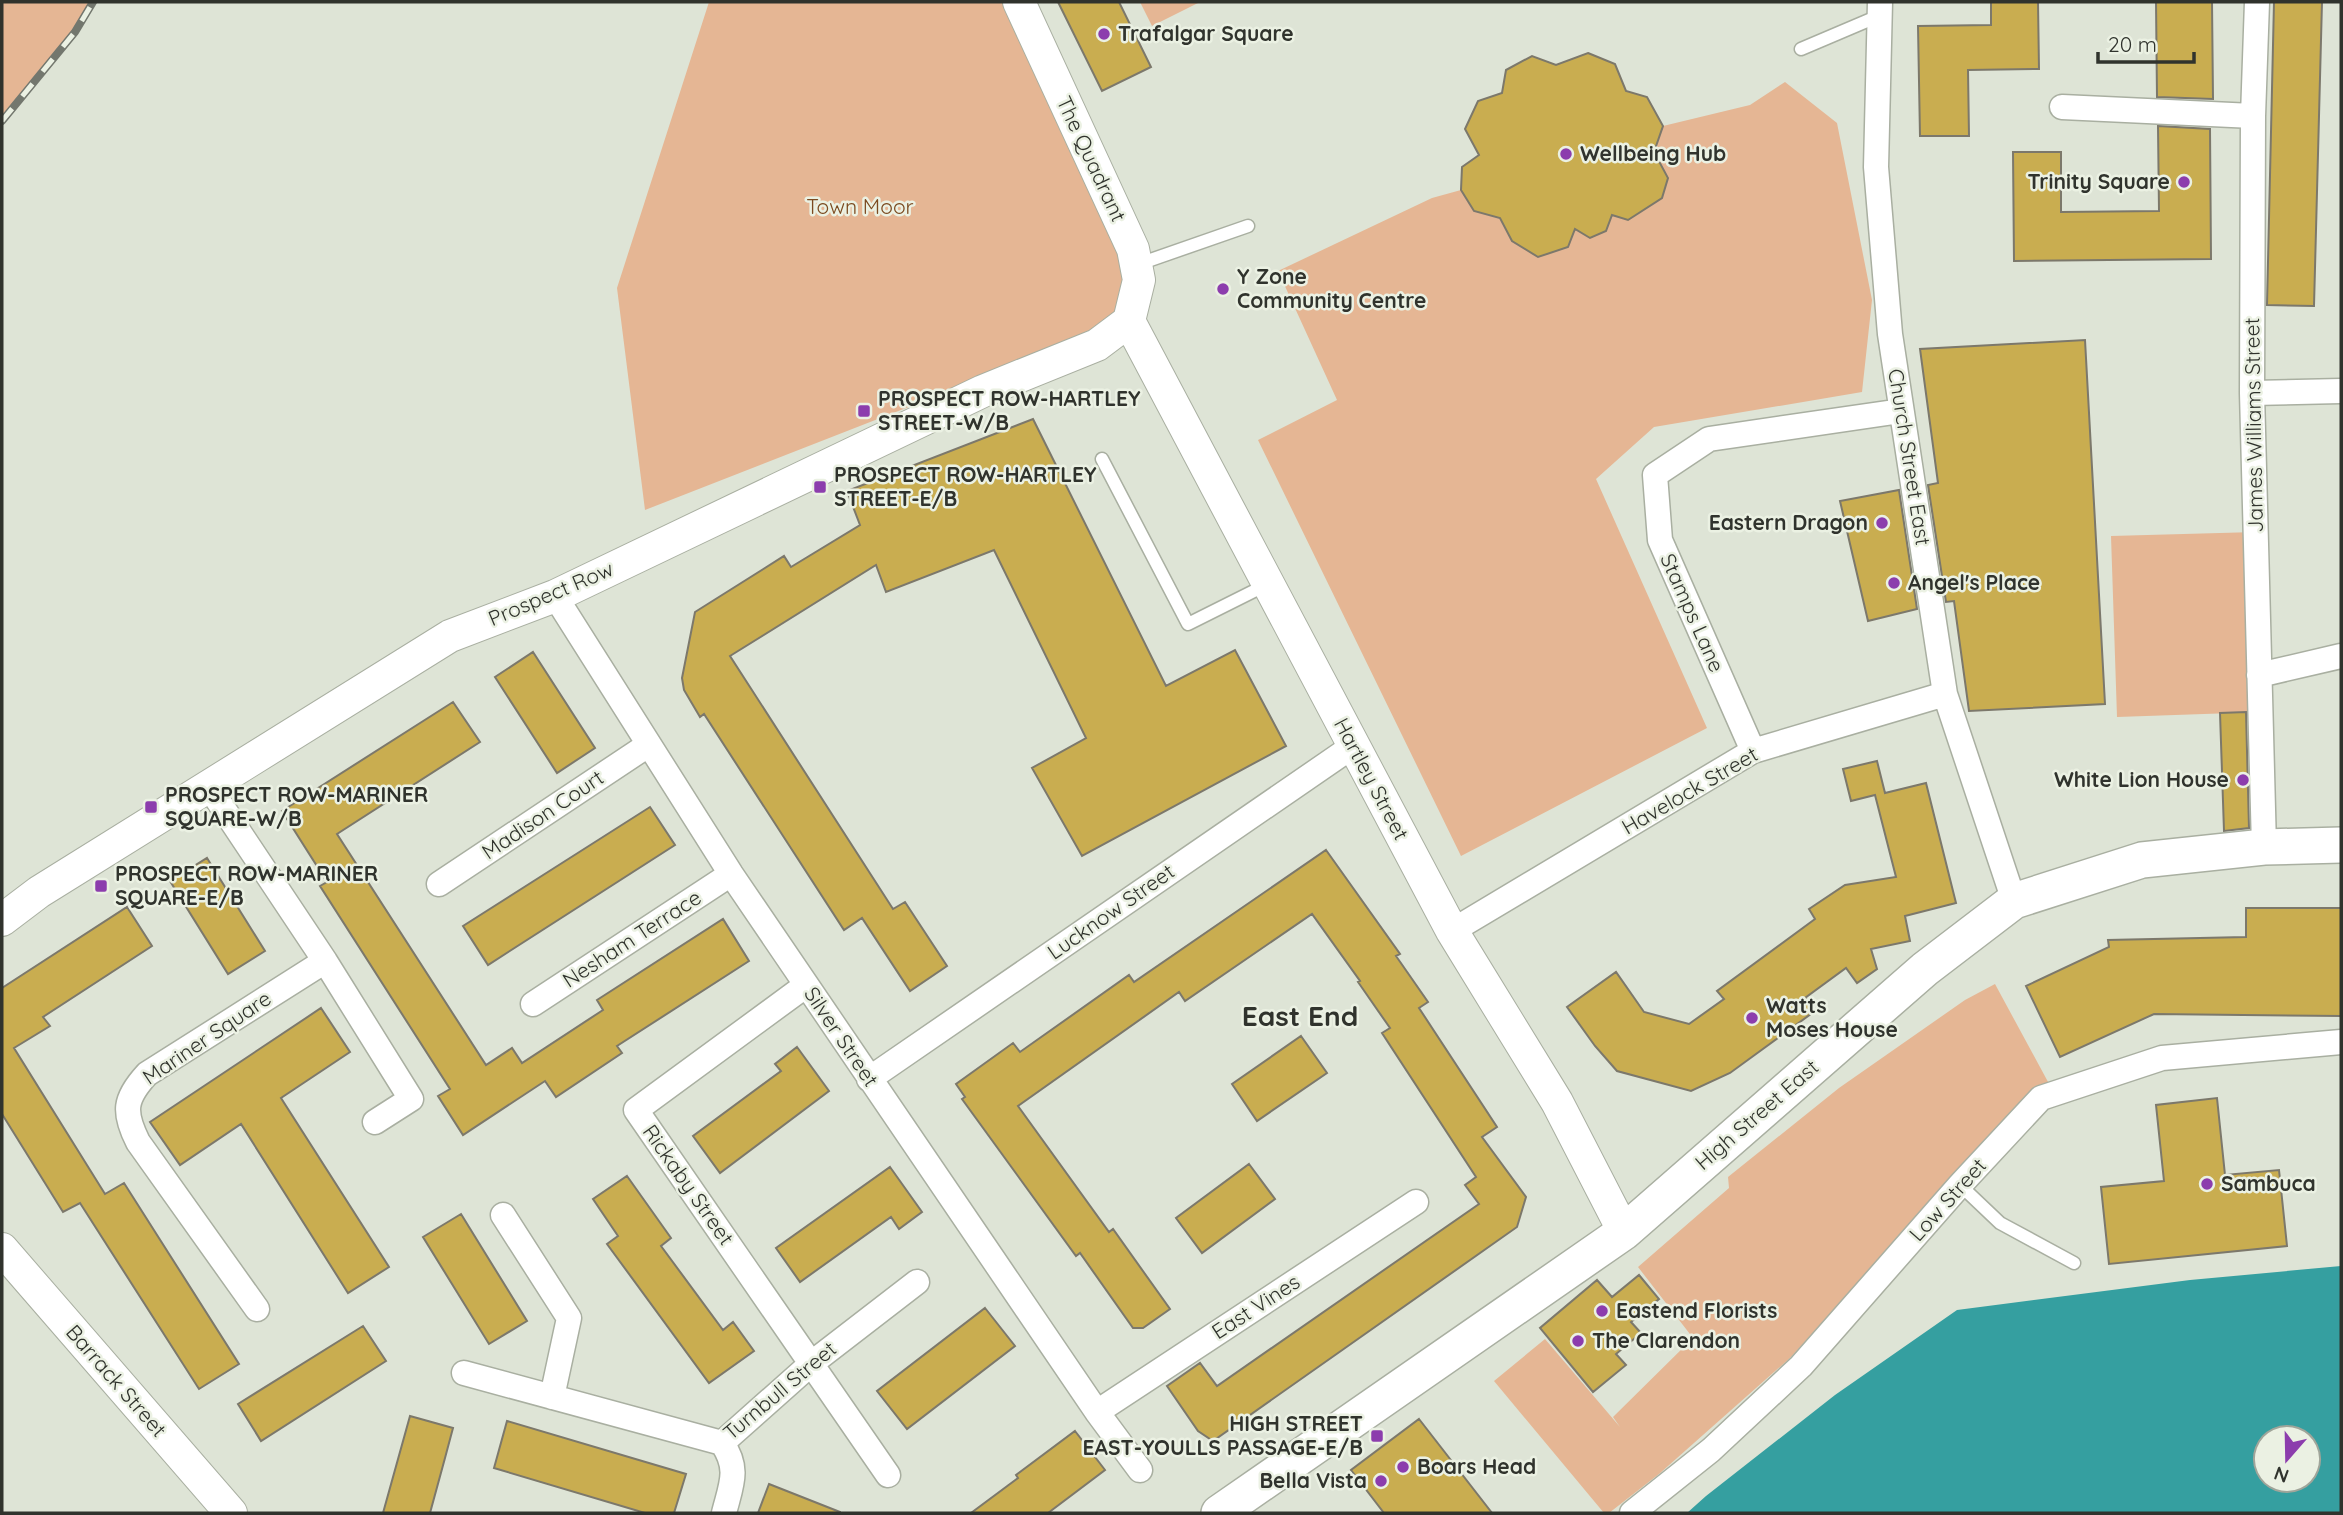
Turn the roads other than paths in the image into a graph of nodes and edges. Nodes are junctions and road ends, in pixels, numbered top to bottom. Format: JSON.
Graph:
{"nodes":[{"id":1,"x":1019,"y":2,"type":"edge"},
{"id":2,"x":2257,"y":2,"type":"edge"},
{"id":3,"x":1881,"y":8,"type":"edge"},
{"id":4,"x":1801,"y":49,"type":"dead end"},
{"id":5,"x":2062,"y":107,"type":"dead end"},
{"id":6,"x":2253,"y":116,"type":"junction"},
{"id":7,"x":1248,"y":226,"type":"dead end"},
{"id":8,"x":1136,"y":265,"type":"junction"},
{"id":9,"x":1129,"y":321,"type":"junction"},
{"id":10,"x":2341,"y":391,"type":"edge"},
{"id":11,"x":2252,"y":393,"type":"junction"},
{"id":12,"x":1901,"y":411,"type":"junction"},
{"id":13,"x":1102,"y":459,"type":"dead end"},
{"id":14,"x":1268,"y":584,"type":"junction"},
{"id":15,"x":555,"y":596,"type":"junction"},
{"id":16,"x":2341,"y":656,"type":"edge"},
{"id":17,"x":2259,"y":675,"type":"junction"},
{"id":18,"x":1945,"y":694,"type":"junction"},
{"id":19,"x":648,"y":746,"type":"junction"},
{"id":20,"x":1353,"y":746,"type":"junction"},
{"id":21,"x":1753,"y":751,"type":"junction"},
{"id":22,"x":208,"y":787,"type":"junction"},
{"id":23,"x":2341,"y":845,"type":"edge"},
{"id":24,"x":2264,"y":847,"type":"junction"},
{"id":25,"x":731,"y":874,"type":"junction"},
{"id":26,"x":439,"y":884,"type":"dead end"},
{"id":27,"x":2014,"y":901,"type":"junction"},
{"id":28,"x":2,"y":920,"type":"edge"},
{"id":29,"x":1452,"y":931,"type":"junction"},
{"id":30,"x":325,"y":961,"type":"junction"},
{"id":31,"x":806,"y":986,"type":"junction"},
{"id":32,"x":533,"y":1004,"type":"dead end"},
{"id":33,"x":2341,"y":1042,"type":"edge"},
{"id":34,"x":869,"y":1079,"type":"junction"},
{"id":35,"x":375,"y":1122,"type":"dead end"},
{"id":36,"x":1961,"y":1185,"type":"junction"},
{"id":37,"x":1416,"y":1202,"type":"dead end"},
{"id":38,"x":503,"y":1216,"type":"dead end"},
{"id":39,"x":1624,"y":1232,"type":"junction"},
{"id":40,"x":2,"y":1249,"type":"edge"},
{"id":41,"x":2074,"y":1263,"type":"dead end"},
{"id":42,"x":917,"y":1283,"type":"dead end"},
{"id":43,"x":257,"y":1309,"type":"dead end"},
{"id":44,"x":812,"y":1363,"type":"junction"},
{"id":45,"x":464,"y":1373,"type":"dead end"},
{"id":46,"x":552,"y":1397,"type":"junction"},
{"id":47,"x":1097,"y":1412,"type":"junction"},
{"id":48,"x":722,"y":1443,"type":"junction"},
{"id":49,"x":1140,"y":1470,"type":"dead end"},
{"id":50,"x":888,"y":1475,"type":"dead end"},
{"id":51,"x":231,"y":1513,"type":"edge"},
{"id":52,"x":724,"y":1513,"type":"edge"},
{"id":53,"x":1219,"y":1513,"type":"edge"},
{"id":54,"x":1632,"y":1513,"type":"edge"}],
"edges":[{"from":1,"to":8,"type":"street","name":"The Quadrant"},
{"from":2,"to":6,"type":"street","name":"James Williams Street"},
{"from":3,"to":4,"type":"lane"},
{"from":3,"to":12,"type":"street","name":"Church Street East"},
{"from":5,"to":6,"type":"street"},
{"from":6,"to":11,"type":"street","name":"James Williams Street"},
{"from":7,"to":8,"type":"lane"},
{"from":8,"to":9,"type":"street","name":"The Quadrant"},
{"from":9,"to":14,"type":"street","name":"Hartley Street"},
{"from":9,"to":15,"type":"street","name":"Prospect Row"},
{"from":10,"to":11,"type":"street"},
{"from":11,"to":17,"type":"street","name":"James Williams Street"},
{"from":12,"to":18,"type":"street","name":"Church Street East"},
{"from":12,"to":21,"type":"street","name":"Stamps Lane"},
{"from":13,"to":14,"type":"lane"},
{"from":14,"to":20,"type":"street","name":"Hartley Street"},
{"from":15,"to":19,"type":"street","name":"Silver Street"},
{"from":15,"to":22,"type":"street","name":"Prospect Row"},
{"from":16,"to":17,"type":"street"},
{"from":17,"to":24,"type":"street","name":"James Williams Street"},
{"from":18,"to":21,"type":"street","name":"Havelock Street"},
{"from":18,"to":27,"type":"street","name":"Church Street East"},
{"from":19,"to":25,"type":"street","name":"Silver Street"},
{"from":19,"to":26,"type":"street","name":"Madison Court"},
{"from":20,"to":29,"type":"street","name":"Hartley Street"},
{"from":20,"to":34,"type":"street","name":"Lucknow Street"},
{"from":21,"to":29,"type":"street","name":"Havelock Street"},
{"from":22,"to":28,"type":"street","name":"Prospect Row"},
{"from":22,"to":30,"type":"street"},
{"from":23,"to":24,"type":"main road","name":"High Street East"},
{"from":24,"to":27,"type":"main road","name":"High Street East"},
{"from":25,"to":31,"type":"street","name":"Silver Street"},
{"from":25,"to":32,"type":"street","name":"Nesham Terrace"},
{"from":27,"to":39,"type":"main road","name":"High Street East"},
{"from":29,"to":39,"type":"street","name":"Hartley Street"},
{"from":30,"to":35,"type":"street"},
{"from":30,"to":43,"type":"street","name":"Mariner Square"},
{"from":31,"to":34,"type":"street","name":"Silver Street"},
{"from":31,"to":44,"type":"street","name":"Rickaby Street"},
{"from":33,"to":36,"type":"street","name":"Low Street"},
{"from":34,"to":47,"type":"street","name":"Silver Street"},
{"from":36,"to":41,"type":"lane"},
{"from":36,"to":54,"type":"street","name":"Low Street"},
{"from":37,"to":47,"type":"street","name":"East Vines"},
{"from":38,"to":46,"type":"street"},
{"from":39,"to":53,"type":"main road","name":"High Street East"},
{"from":40,"to":51,"type":"street","name":"Barrack Street"},
{"from":42,"to":44,"type":"street","name":"Turnbull Street"},
{"from":44,"to":48,"type":"street","name":"Turnbull Street"},
{"from":44,"to":50,"type":"street"},
{"from":45,"to":46,"type":"street","name":"Turnbull Street"},
{"from":46,"to":48,"type":"street","name":"Turnbull Street"},
{"from":47,"to":49,"type":"street","name":"Silver Street"},
{"from":48,"to":52,"type":"street"}]}
